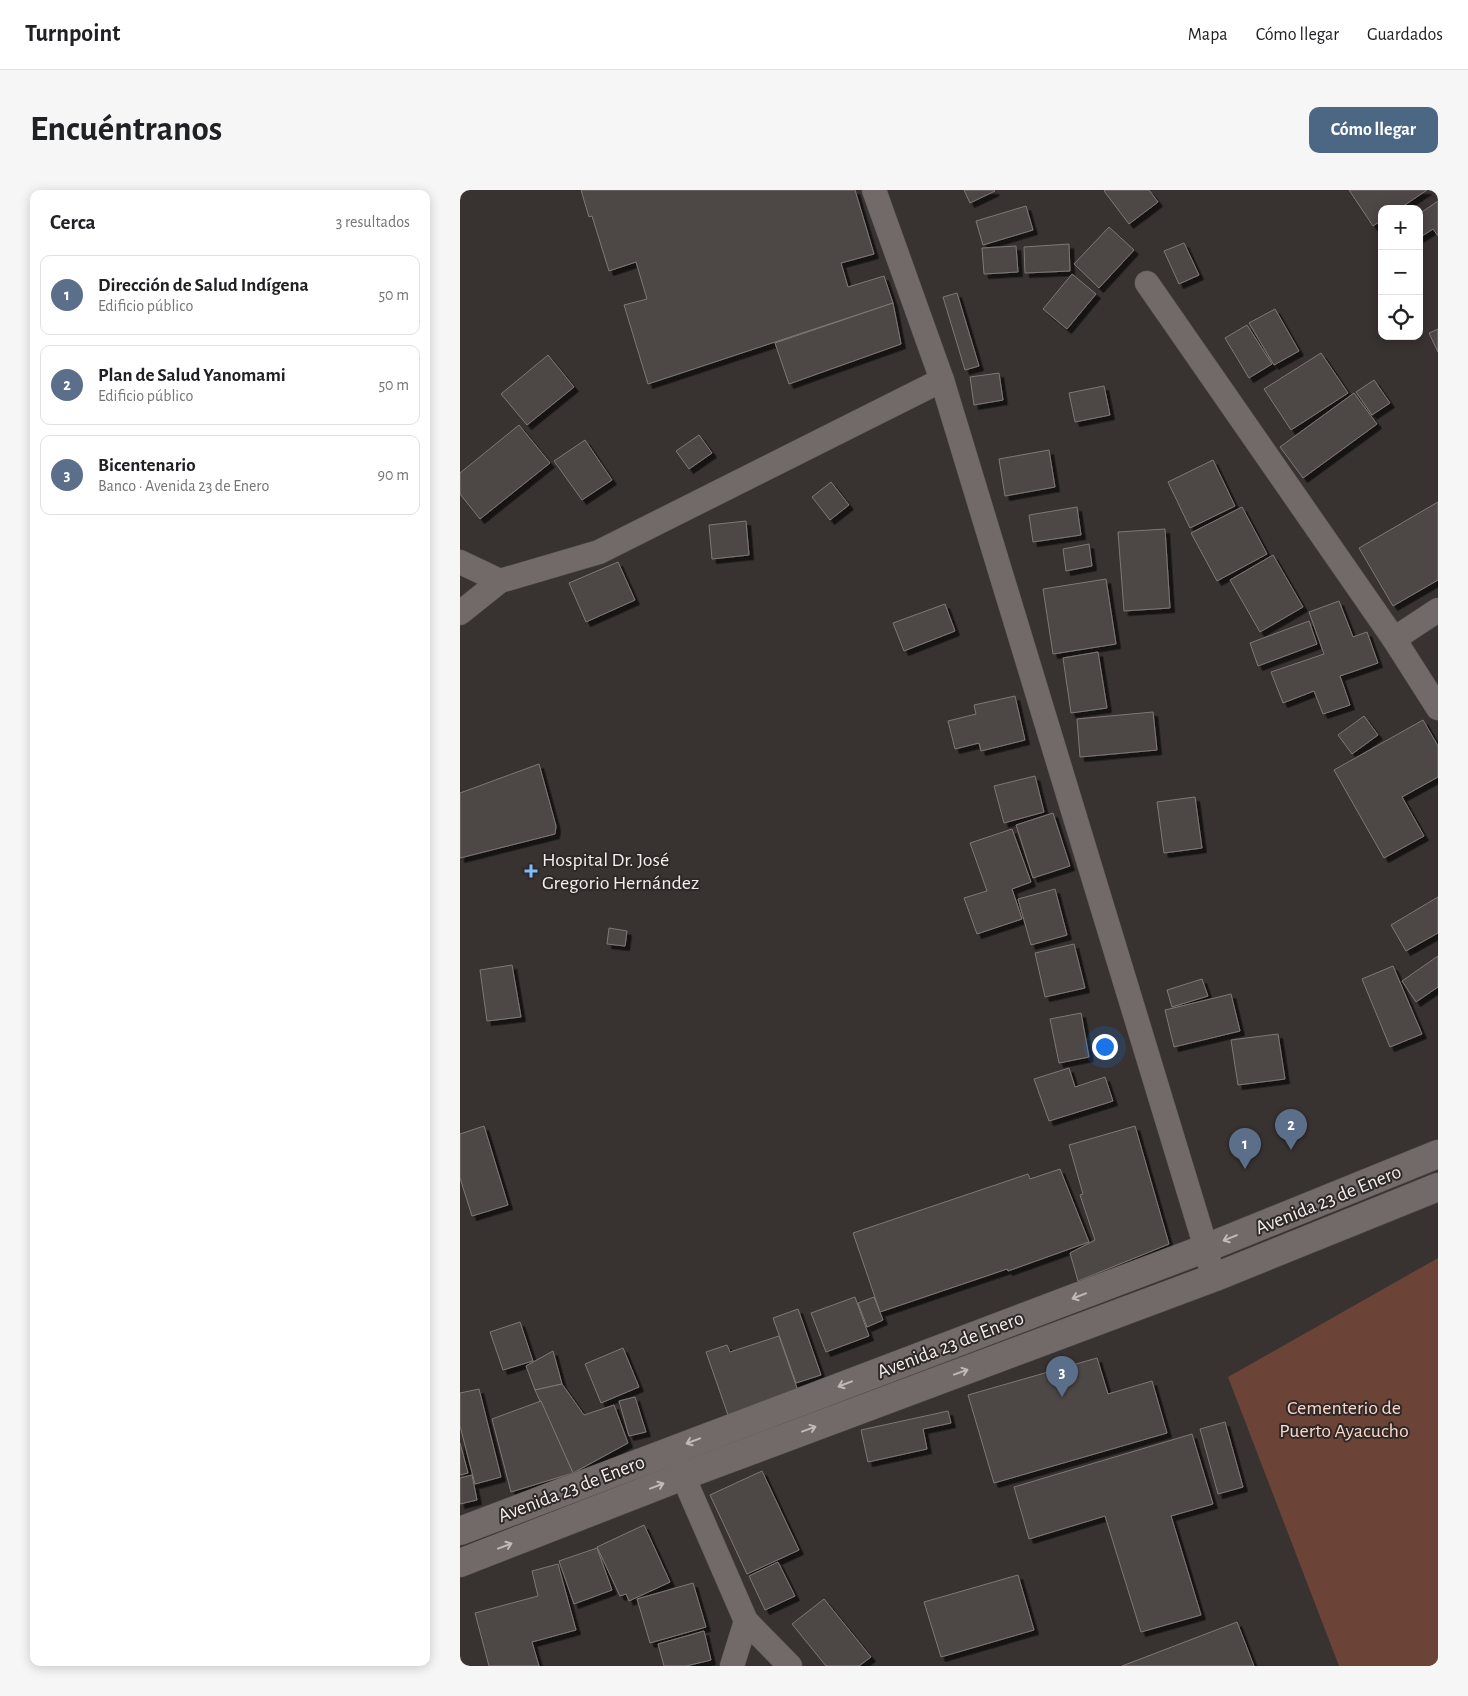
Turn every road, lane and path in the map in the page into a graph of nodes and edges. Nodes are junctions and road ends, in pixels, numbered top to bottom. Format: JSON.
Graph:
{"nodes":[{"id":1,"x":874,"y":190,"type":"edge"},
{"id":2,"x":1147,"y":283,"type":"dead end"},
{"id":3,"x":942,"y":380,"type":"junction"},
{"id":4,"x":460,"y":562,"type":"edge"},
{"id":5,"x":500,"y":581,"type":"junction"},
{"id":6,"x":1438,"y":610,"type":"edge"},
{"id":7,"x":460,"y":613,"type":"edge"},
{"id":8,"x":1394,"y":639,"type":"junction"},
{"id":9,"x":1438,"y":708,"type":"edge"},
{"id":10,"x":1438,"y":1154,"type":"edge"},
{"id":11,"x":1438,"y":1187,"type":"edge"},
{"id":12,"x":1206,"y":1248,"type":"junction"},
{"id":13,"x":1213,"y":1278,"type":"junction"},
{"id":14,"x":684,"y":1476,"type":"junction"},
{"id":15,"x":460,"y":1531,"type":"edge"},
{"id":16,"x":460,"y":1563,"type":"edge"},
{"id":17,"x":746,"y":1621,"type":"junction"},
{"id":18,"x":732,"y":1666,"type":"edge"},
{"id":19,"x":790,"y":1666,"type":"edge"}],
"edges":[{"from":1,"to":3,"type":"street"},
{"from":2,"to":8,"type":"street"},
{"from":3,"to":5,"type":"street"},
{"from":3,"to":12,"type":"street"},
{"from":4,"to":5,"type":"street"},
{"from":5,"to":7,"type":"street"},
{"from":6,"to":8,"type":"street"},
{"from":8,"to":9,"type":"street"},
{"from":10,"to":12,"type":"main road","name":"Avenida 23 de Enero","one_way":true},
{"from":11,"to":13,"type":"main road","name":"Avenida 23 de Enero"},
{"from":12,"to":13,"type":"street"},
{"from":12,"to":15,"type":"main road","name":"Avenida 23 de Enero","one_way":true},
{"from":14,"to":13,"type":"main road","name":"Avenida 23 de Enero","one_way":true},
{"from":16,"to":14,"type":"main road","name":"Avenida 23 de Enero","one_way":true},
{"from":14,"to":17,"type":"street"},
{"from":17,"to":18,"type":"street"},
{"from":17,"to":19,"type":"street"}]}
